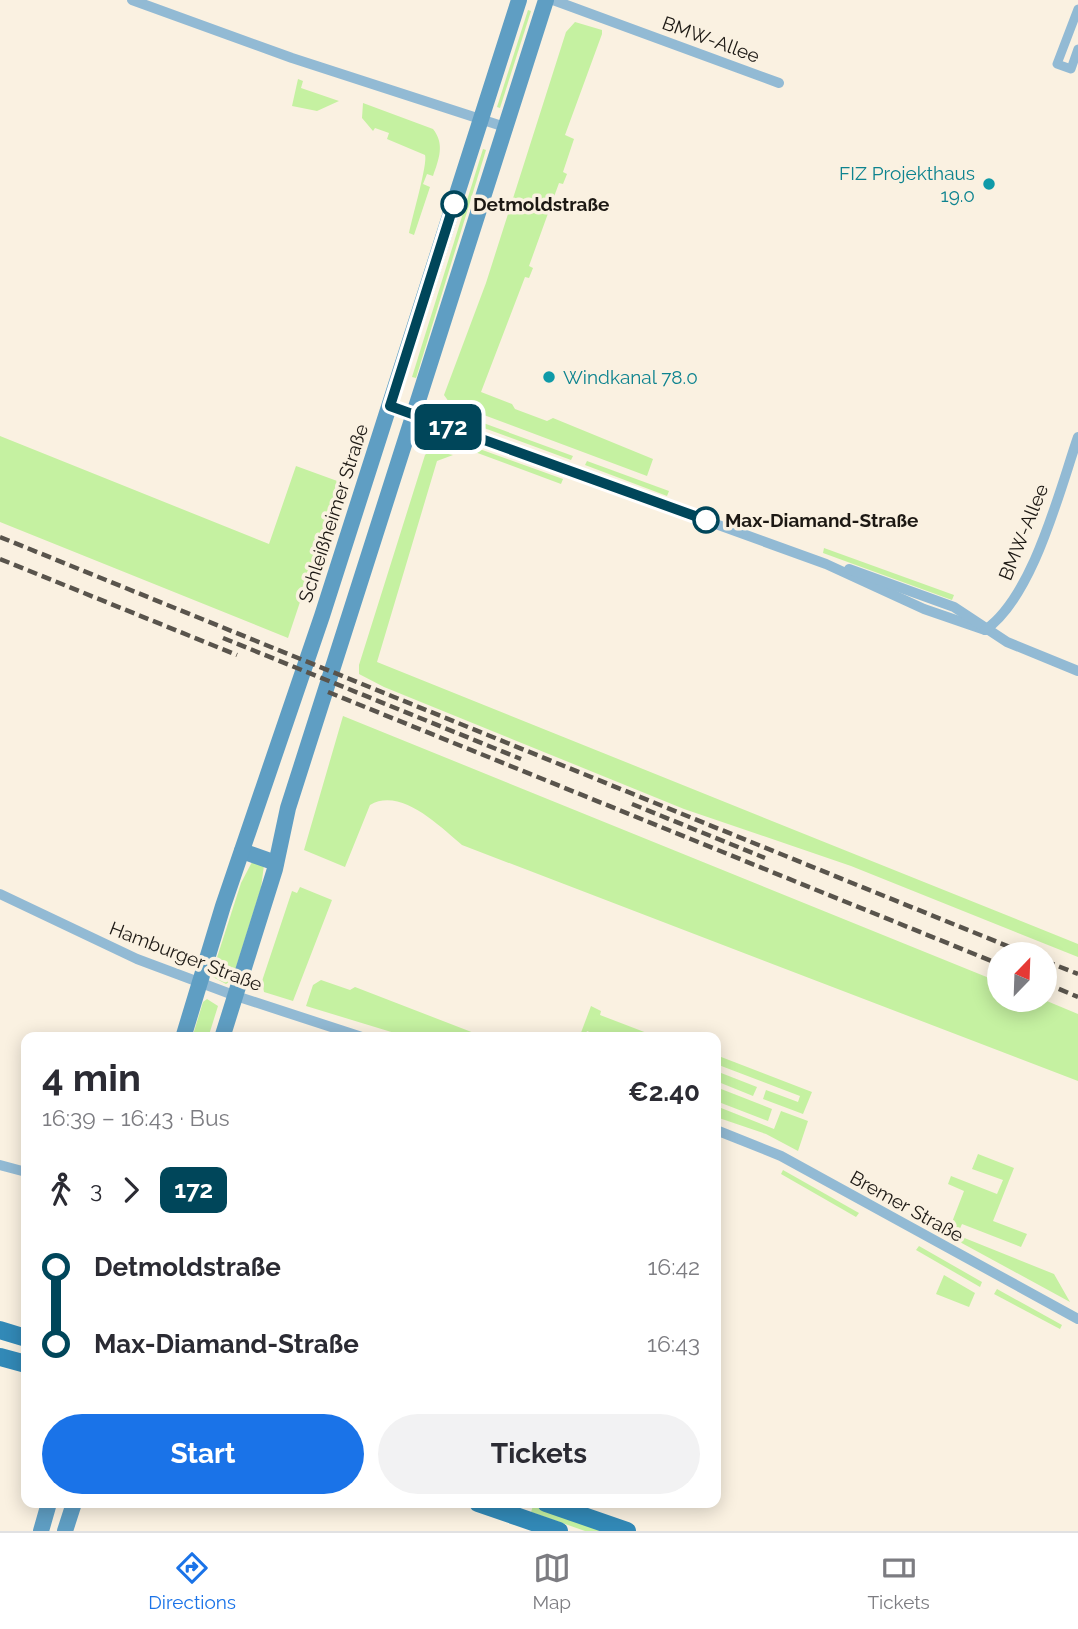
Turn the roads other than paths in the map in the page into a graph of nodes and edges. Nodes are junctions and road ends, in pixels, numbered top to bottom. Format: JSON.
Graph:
{"nodes":[{"id":1,"x":132,"y":0,"type":"edge"},
{"id":2,"x":519,"y":0,"type":"edge"},
{"id":3,"x":546,"y":0,"type":"edge"},
{"id":4,"x":553,"y":0,"type":"edge"},
{"id":5,"x":1078,"y":9,"type":"edge"},
{"id":6,"x":1078,"y":50,"type":"edge"},
{"id":7,"x":779,"y":83,"type":"dead end"},
{"id":8,"x":480,"y":119,"type":"junction"},
{"id":9,"x":508,"y":128,"type":"junction"},
{"id":10,"x":390,"y":406,"type":"junction"},
{"id":11,"x":415,"y":416,"type":"junction"},
{"id":12,"x":1078,"y":438,"type":"edge"},
{"id":13,"x":985,"y":630,"type":"junction"},
{"id":14,"x":1078,"y":671,"type":"edge"},
{"id":15,"x":243,"y":851,"type":"junction"},
{"id":16,"x":276,"y":863,"type":"junction"},
{"id":17,"x":0,"y":894,"type":"edge"},
{"id":18,"x":200,"y":983,"type":"junction"},
{"id":19,"x":236,"y":996,"type":"junction"},
{"id":20,"x":185,"y":1032,"type":"edge"},
{"id":21,"x":224,"y":1032,"type":"edge"},
{"id":22,"x":347,"y":1032,"type":"edge"},
{"id":23,"x":721,"y":1132,"type":"edge"},
{"id":24,"x":0,"y":1165,"type":"edge"},
{"id":25,"x":21,"y":1171,"type":"edge"},
{"id":26,"x":1078,"y":1319,"type":"edge"},
{"id":27,"x":0,"y":1330,"type":"edge"},
{"id":28,"x":21,"y":1336,"type":"edge"},
{"id":29,"x":0,"y":1357,"type":"edge"},
{"id":30,"x":21,"y":1363,"type":"edge"},
{"id":31,"x":48,"y":1508,"type":"edge"},
{"id":32,"x":72,"y":1508,"type":"edge"},
{"id":33,"x":560,"y":1508,"type":"edge"},
{"id":34,"x":523,"y":1510,"type":"edge"},
{"id":35,"x":41,"y":1531,"type":"edge"},
{"id":36,"x":65,"y":1531,"type":"edge"},
{"id":37,"x":559,"y":1531,"type":"edge"},
{"id":38,"x":627,"y":1531,"type":"edge"}],
"edges":[{"from":1,"to":8,"type":"street"},
{"from":2,"to":8,"type":"main road","name":"Schleißheimer Straße"},
{"from":3,"to":9,"type":"main road"},
{"from":4,"to":7,"type":"street","name":"BMW-Allee"},
{"from":5,"to":6,"type":"street"},
{"from":8,"to":9,"type":"street"},
{"from":8,"to":10,"type":"main road","name":"Schleißheimer Straße"},
{"from":9,"to":11,"type":"main road"},
{"from":10,"to":11,"type":"street"},
{"from":10,"to":15,"type":"main road","name":"Schleißheimer Straße"},
{"from":11,"to":13,"type":"street"},
{"from":11,"to":16,"type":"main road"},
{"from":12,"to":13,"type":"street","name":"BMW-Allee"},
{"from":13,"to":14,"type":"street"},
{"from":15,"to":16,"type":"main road"},
{"from":15,"to":18,"type":"main road","name":"Schleißheimer Straße"},
{"from":16,"to":19,"type":"main road"},
{"from":17,"to":18,"type":"street","name":"Hamburger Straße"},
{"from":18,"to":19,"type":"street","name":"Hamburger Straße"},
{"from":18,"to":20,"type":"main road","name":"Schleißheimer Straße"},
{"from":19,"to":21,"type":"main road"},
{"from":19,"to":22,"type":"street","name":"Hamburger Straße"},
{"from":23,"to":26,"type":"street","name":"Bremer Straße"},
{"from":24,"to":25,"type":"street"},
{"from":27,"to":28,"type":"main road"},
{"from":29,"to":30,"type":"main road"},
{"from":31,"to":35,"type":"main road"},
{"from":32,"to":36,"type":"main road"},
{"from":33,"to":38,"type":"main road"},
{"from":34,"to":37,"type":"main road"}]}
